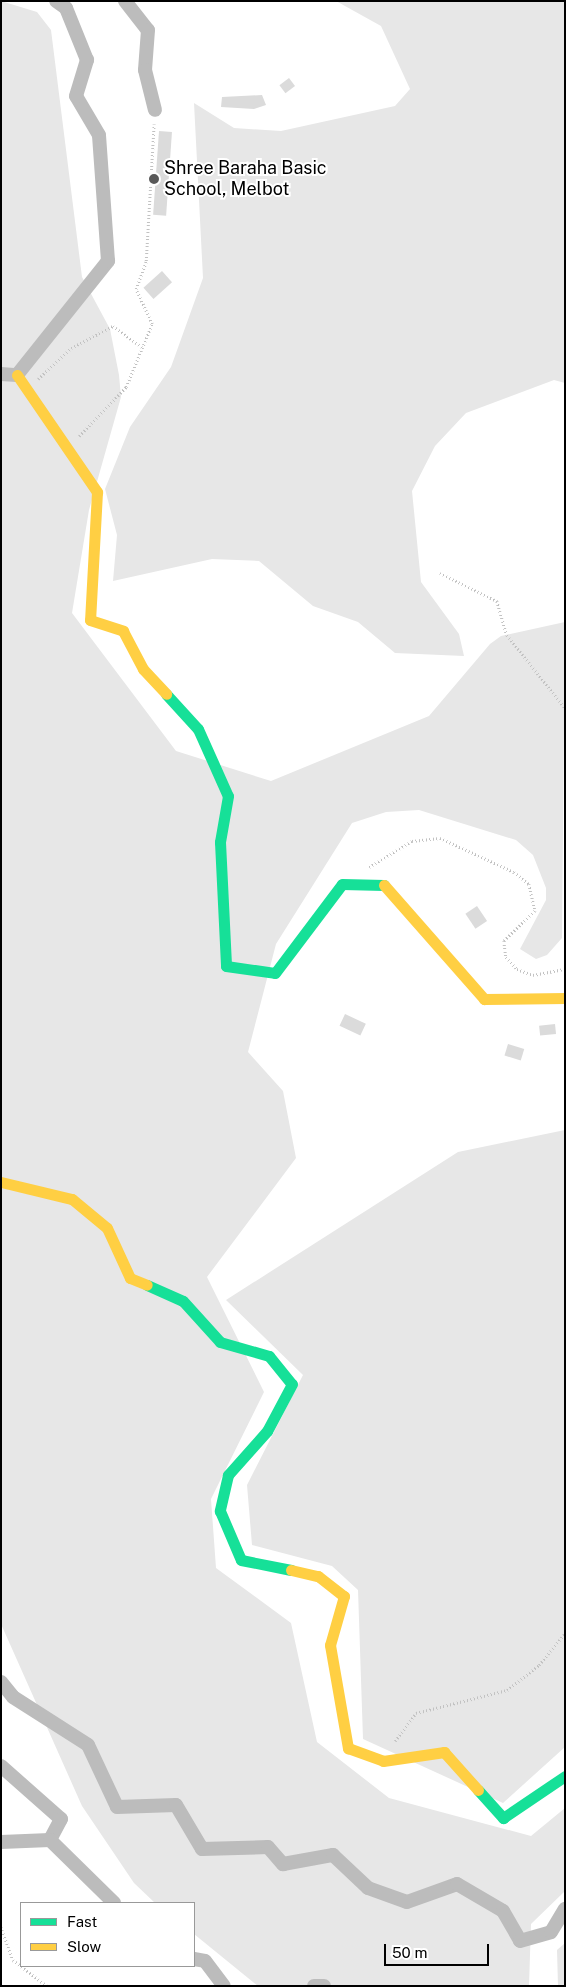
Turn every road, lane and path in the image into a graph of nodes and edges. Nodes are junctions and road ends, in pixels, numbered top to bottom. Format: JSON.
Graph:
{"nodes":[{"id":1,"x":56,"y":1,"type":"edge"},
{"id":2,"x":125,"y":1,"type":"edge"},
{"id":3,"x":155,"y":110,"type":"joint"},
{"id":4,"x":142,"y":348,"type":"junction"},
{"id":5,"x":1,"y":374,"type":"edge"},
{"id":6,"x":18,"y":375,"type":"junction"},
{"id":7,"x":67,"y":448,"type":"junction"},
{"id":8,"x":440,"y":573,"type":"dead end"},
{"id":9,"x":565,"y":708,"type":"edge"},
{"id":10,"x":365,"y":869,"type":"dead end"},
{"id":11,"x":565,"y":969,"type":"edge"},
{"id":12,"x":565,"y":998,"type":"edge"},
{"id":13,"x":1,"y":1182,"type":"edge"},
{"id":14,"x":565,"y":1634,"type":"edge"},
{"id":15,"x":1,"y":1682,"type":"edge"},
{"id":16,"x":392,"y":1744,"type":"dead end"},
{"id":17,"x":1,"y":1766,"type":"edge"},
{"id":18,"x":565,"y":1776,"type":"edge"},
{"id":19,"x":50,"y":1840,"type":"junction"},
{"id":20,"x":1,"y":1842,"type":"edge"},
{"id":21,"x":113,"y":1902,"type":"edge"},
{"id":22,"x":565,"y":1909,"type":"edge"},
{"id":23,"x":1,"y":1927,"type":"edge"},
{"id":24,"x":195,"y":1958,"type":"edge"},
{"id":25,"x":20,"y":1965,"type":"edge"},
{"id":26,"x":22,"y":1967,"type":"edge"},
{"id":27,"x":47,"y":1986,"type":"edge"},
{"id":28,"x":224,"y":1986,"type":"edge"},
{"id":29,"x":314,"y":1986,"type":"edge"},
{"id":30,"x":324,"y":1986,"type":"edge"}],
"edges":[{"from":1,"to":6,"type":"street"},
{"from":2,"to":3,"type":"street"},
{"from":3,"to":4,"type":"path"},
{"from":4,"to":6,"type":"path"},
{"from":4,"to":7,"type":"path"},
{"from":5,"to":6,"type":"street"},
{"from":6,"to":7,"type":"street"},
{"from":7,"to":12,"type":"street"},
{"from":8,"to":9,"type":"path"},
{"from":10,"to":11,"type":"path"},
{"from":13,"to":18,"type":"street"},
{"from":14,"to":16,"type":"path"},
{"from":15,"to":22,"type":"street"},
{"from":17,"to":19,"type":"street"},
{"from":19,"to":20,"type":"street"},
{"from":19,"to":21,"type":"street"},
{"from":23,"to":25,"type":"path"},
{"from":24,"to":28,"type":"street"},
{"from":26,"to":27,"type":"path"},
{"from":29,"to":30,"type":"street"}]}
